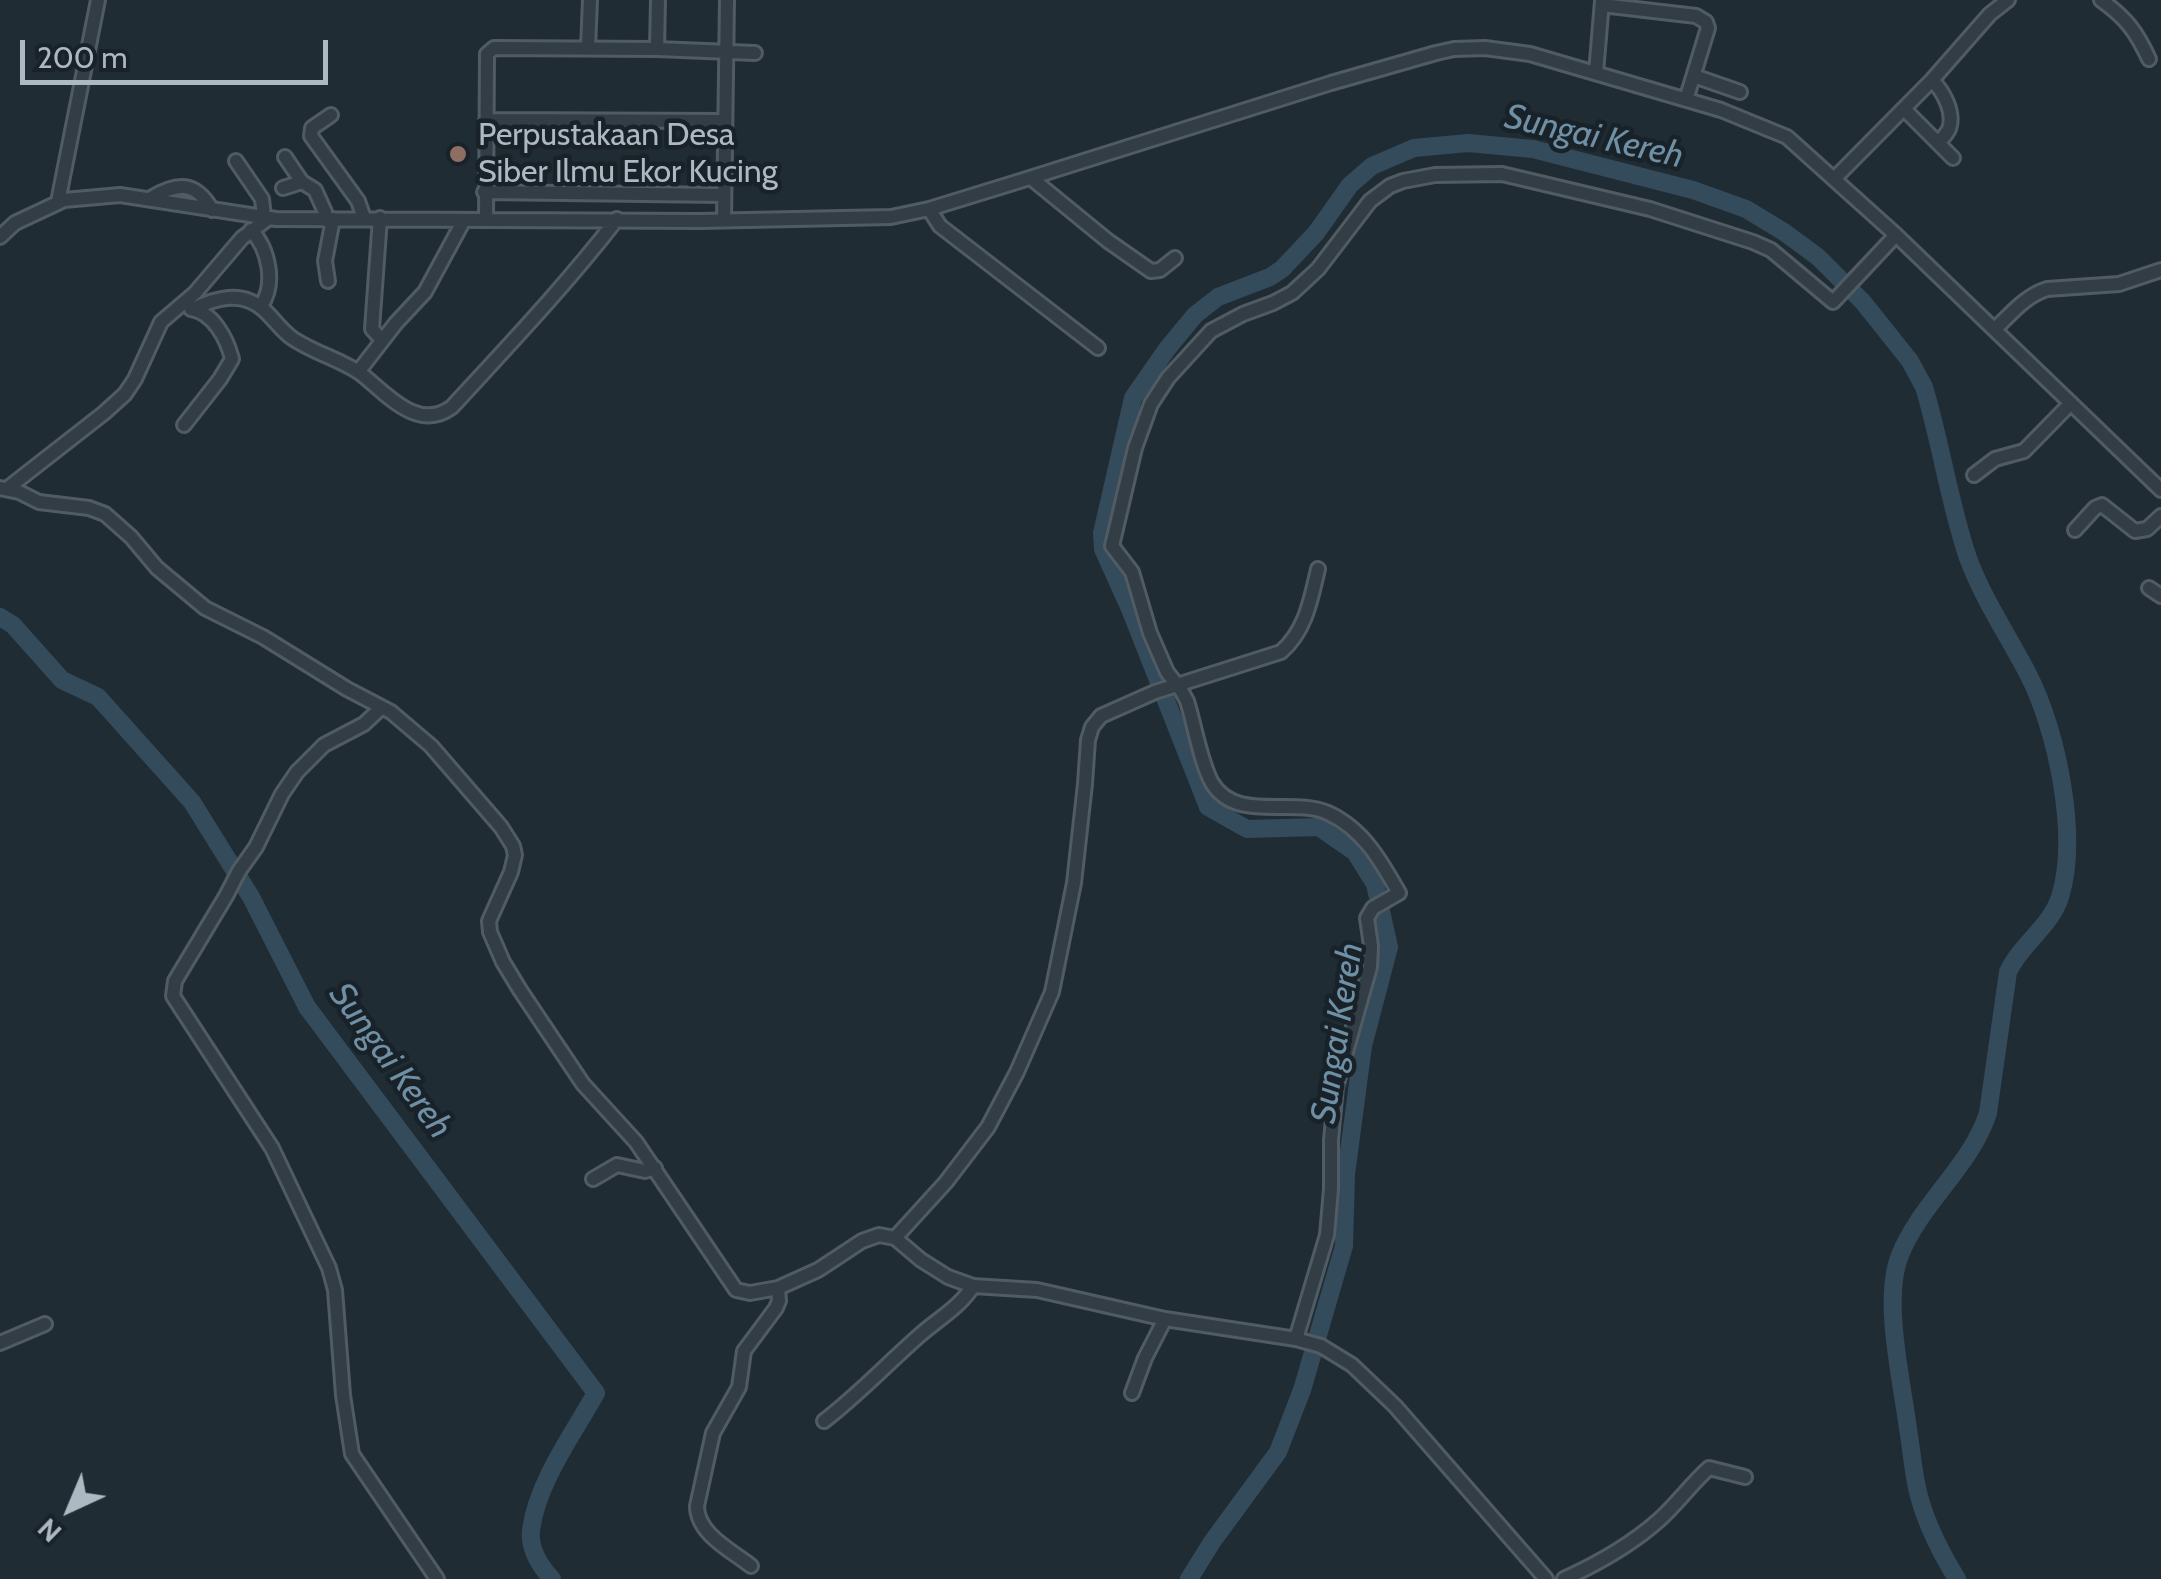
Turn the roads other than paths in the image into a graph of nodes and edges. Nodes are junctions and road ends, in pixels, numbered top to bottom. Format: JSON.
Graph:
{"nodes":[{"id":1,"x":98,"y":0,"type":"edge"},
{"id":2,"x":590,"y":0,"type":"edge"},
{"id":3,"x":658,"y":0,"type":"edge"},
{"id":4,"x":727,"y":0,"type":"edge"},
{"id":5,"x":2008,"y":0,"type":"edge"},
{"id":6,"x":2101,"y":0,"type":"edge"},
{"id":7,"x":1602,"y":2,"type":"edge"},
{"id":8,"x":588,"y":48,"type":"junction"},
{"id":9,"x":657,"y":49,"type":"junction"},
{"id":10,"x":727,"y":51,"type":"junction"},
{"id":11,"x":755,"y":53,"type":"dead end"},
{"id":12,"x":2149,"y":59,"type":"dead end"},
{"id":13,"x":1596,"y":73,"type":"junction"},
{"id":14,"x":1694,"y":76,"type":"junction"},
{"id":15,"x":1932,"y":80,"type":"junction"},
{"id":16,"x":1740,"y":92,"type":"dead end"},
{"id":17,"x":1686,"y":100,"type":"junction"},
{"id":18,"x":1904,"y":109,"type":"junction"},
{"id":19,"x":331,"y":115,"type":"dead end"},
{"id":20,"x":486,"y":120,"type":"junction"},
{"id":21,"x":725,"y":121,"type":"junction"},
{"id":22,"x":1938,"y":143,"type":"junction"},
{"id":23,"x":285,"y":157,"type":"dead end"},
{"id":24,"x":1953,"y":158,"type":"dead end"},
{"id":25,"x":236,"y":161,"type":"dead end"},
{"id":26,"x":1031,"y":178,"type":"junction"},
{"id":27,"x":1834,"y":178,"type":"junction"},
{"id":28,"x":302,"y":182,"type":"junction"},
{"id":29,"x":283,"y":188,"type":"dead end"},
{"id":30,"x":484,"y":192,"type":"junction"},
{"id":31,"x":724,"y":195,"type":"junction"},
{"id":32,"x":58,"y":202,"type":"junction"},
{"id":33,"x":929,"y":208,"type":"junction"},
{"id":34,"x":266,"y":218,"type":"junction"},
{"id":35,"x":364,"y":218,"type":"junction"},
{"id":36,"x":380,"y":218,"type":"junction"},
{"id":37,"x":329,"y":219,"type":"junction"},
{"id":38,"x":618,"y":219,"type":"junction"},
{"id":39,"x":464,"y":220,"type":"junction"},
{"id":40,"x":486,"y":220,"type":"junction"},
{"id":41,"x":724,"y":220,"type":"junction"},
{"id":42,"x":251,"y":230,"type":"junction"},
{"id":43,"x":1896,"y":235,"type":"junction"},
{"id":44,"x":0,"y":237,"type":"edge"},
{"id":45,"x":1174,"y":258,"type":"dead end"},
{"id":46,"x":2161,"y":270,"type":"edge"},
{"id":47,"x":328,"y":281,"type":"dead end"},
{"id":48,"x":261,"y":306,"type":"junction"},
{"id":49,"x":193,"y":309,"type":"junction"},
{"id":50,"x":174,"y":312,"type":"junction"},
{"id":51,"x":1994,"y":329,"type":"junction"},
{"id":52,"x":382,"y":340,"type":"junction"},
{"id":53,"x":1098,"y":348,"type":"dead end"},
{"id":54,"x":358,"y":372,"type":"junction"},
{"id":55,"x":2071,"y":403,"type":"junction"},
{"id":56,"x":184,"y":426,"type":"dead end"},
{"id":57,"x":1974,"y":475,"type":"dead end"},
{"id":58,"x":4,"y":488,"type":"edge"},
{"id":59,"x":2160,"y":488,"type":"edge"},
{"id":60,"x":2161,"y":516,"type":"edge"},
{"id":61,"x":2075,"y":530,"type":"dead end"},
{"id":62,"x":1318,"y":568,"type":"dead end"},
{"id":63,"x":1166,"y":688,"type":"junction"},
{"id":64,"x":381,"y":708,"type":"junction"},
{"id":65,"x":655,"y":1168,"type":"junction"},
{"id":66,"x":593,"y":1179,"type":"dead end"},
{"id":67,"x":895,"y":1238,"type":"junction"},
{"id":68,"x":973,"y":1286,"type":"junction"},
{"id":69,"x":778,"y":1288,"type":"junction"},
{"id":70,"x":1165,"y":1319,"type":"junction"},
{"id":71,"x":45,"y":1324,"type":"dead end"},
{"id":72,"x":1308,"y":1342,"type":"junction"},
{"id":73,"x":0,"y":1343,"type":"edge"},
{"id":74,"x":1132,"y":1394,"type":"dead end"},
{"id":75,"x":824,"y":1420,"type":"dead end"},
{"id":76,"x":1745,"y":1478,"type":"dead end"},
{"id":77,"x":752,"y":1566,"type":"dead end"},
{"id":78,"x":437,"y":1579,"type":"edge"},
{"id":79,"x":1546,"y":1579,"type":"edge"},
{"id":80,"x":1564,"y":1579,"type":"edge"}],
"edges":[{"from":1,"to":32,"type":"street"},
{"from":2,"to":8,"type":"street"},
{"from":3,"to":9,"type":"street"},
{"from":4,"to":10,"type":"street"},
{"from":5,"to":15,"type":"street"},
{"from":6,"to":12,"type":"street"},
{"from":7,"to":13,"type":"street"},
{"from":7,"to":14,"type":"street"},
{"from":8,"to":9,"type":"street"},
{"from":8,"to":20,"type":"street"},
{"from":9,"to":10,"type":"street"},
{"from":10,"to":11,"type":"street"},
{"from":10,"to":21,"type":"street"},
{"from":13,"to":17,"type":"street"},
{"from":13,"to":26,"type":"street"},
{"from":14,"to":16,"type":"street"},
{"from":14,"to":17,"type":"street"},
{"from":15,"to":18,"type":"street"},
{"from":15,"to":22,"type":"street"},
{"from":17,"to":27,"type":"street"},
{"from":18,"to":22,"type":"street"},
{"from":18,"to":27,"type":"street"},
{"from":19,"to":35,"type":"street"},
{"from":20,"to":21,"type":"street"},
{"from":20,"to":30,"type":"street"},
{"from":21,"to":31,"type":"street"},
{"from":22,"to":24,"type":"street"},
{"from":23,"to":28,"type":"street"},
{"from":25,"to":34,"type":"street"},
{"from":26,"to":33,"type":"street"},
{"from":26,"to":45,"type":"street"},
{"from":27,"to":43,"type":"street"},
{"from":28,"to":29,"type":"street"},
{"from":28,"to":37,"type":"street"},
{"from":30,"to":31,"type":"street"},
{"from":30,"to":40,"type":"street"},
{"from":31,"to":41,"type":"street"},
{"from":32,"to":34,"type":"street"},
{"from":32,"to":44,"type":"street"},
{"from":33,"to":41,"type":"street"},
{"from":33,"to":53,"type":"street"},
{"from":34,"to":37,"type":"street"},
{"from":34,"to":42,"type":"street"},
{"from":35,"to":36,"type":"street"},
{"from":35,"to":37,"type":"street"},
{"from":36,"to":39,"type":"street"},
{"from":36,"to":52,"type":"street"},
{"from":37,"to":47,"type":"street"},
{"from":38,"to":40,"type":"street"},
{"from":38,"to":41,"type":"street"},
{"from":38,"to":54,"type":"street"},
{"from":39,"to":40,"type":"street"},
{"from":39,"to":52,"type":"street"},
{"from":42,"to":48,"type":"street"},
{"from":42,"to":50,"type":"street"},
{"from":43,"to":51,"type":"street"},
{"from":43,"to":63,"type":"street"},
{"from":46,"to":51,"type":"street"},
{"from":48,"to":49,"type":"street"},
{"from":48,"to":54,"type":"street"},
{"from":49,"to":50,"type":"street"},
{"from":49,"to":56,"type":"street"},
{"from":50,"to":58,"type":"street"},
{"from":51,"to":55,"type":"street"},
{"from":52,"to":54,"type":"street"},
{"from":55,"to":57,"type":"street"},
{"from":55,"to":59,"type":"street"},
{"from":58,"to":64,"type":"street"},
{"from":60,"to":61,"type":"street"},
{"from":62,"to":63,"type":"street"},
{"from":63,"to":67,"type":"street"},
{"from":63,"to":72,"type":"street"},
{"from":64,"to":65,"type":"street"},
{"from":64,"to":78,"type":"street"},
{"from":65,"to":66,"type":"street"},
{"from":65,"to":69,"type":"street"},
{"from":67,"to":68,"type":"street"},
{"from":67,"to":69,"type":"street"},
{"from":68,"to":70,"type":"street"},
{"from":68,"to":75,"type":"street"},
{"from":69,"to":77,"type":"street"},
{"from":70,"to":72,"type":"street"},
{"from":70,"to":74,"type":"street"},
{"from":71,"to":73,"type":"street"},
{"from":72,"to":79,"type":"street"},
{"from":76,"to":80,"type":"street"}]}
